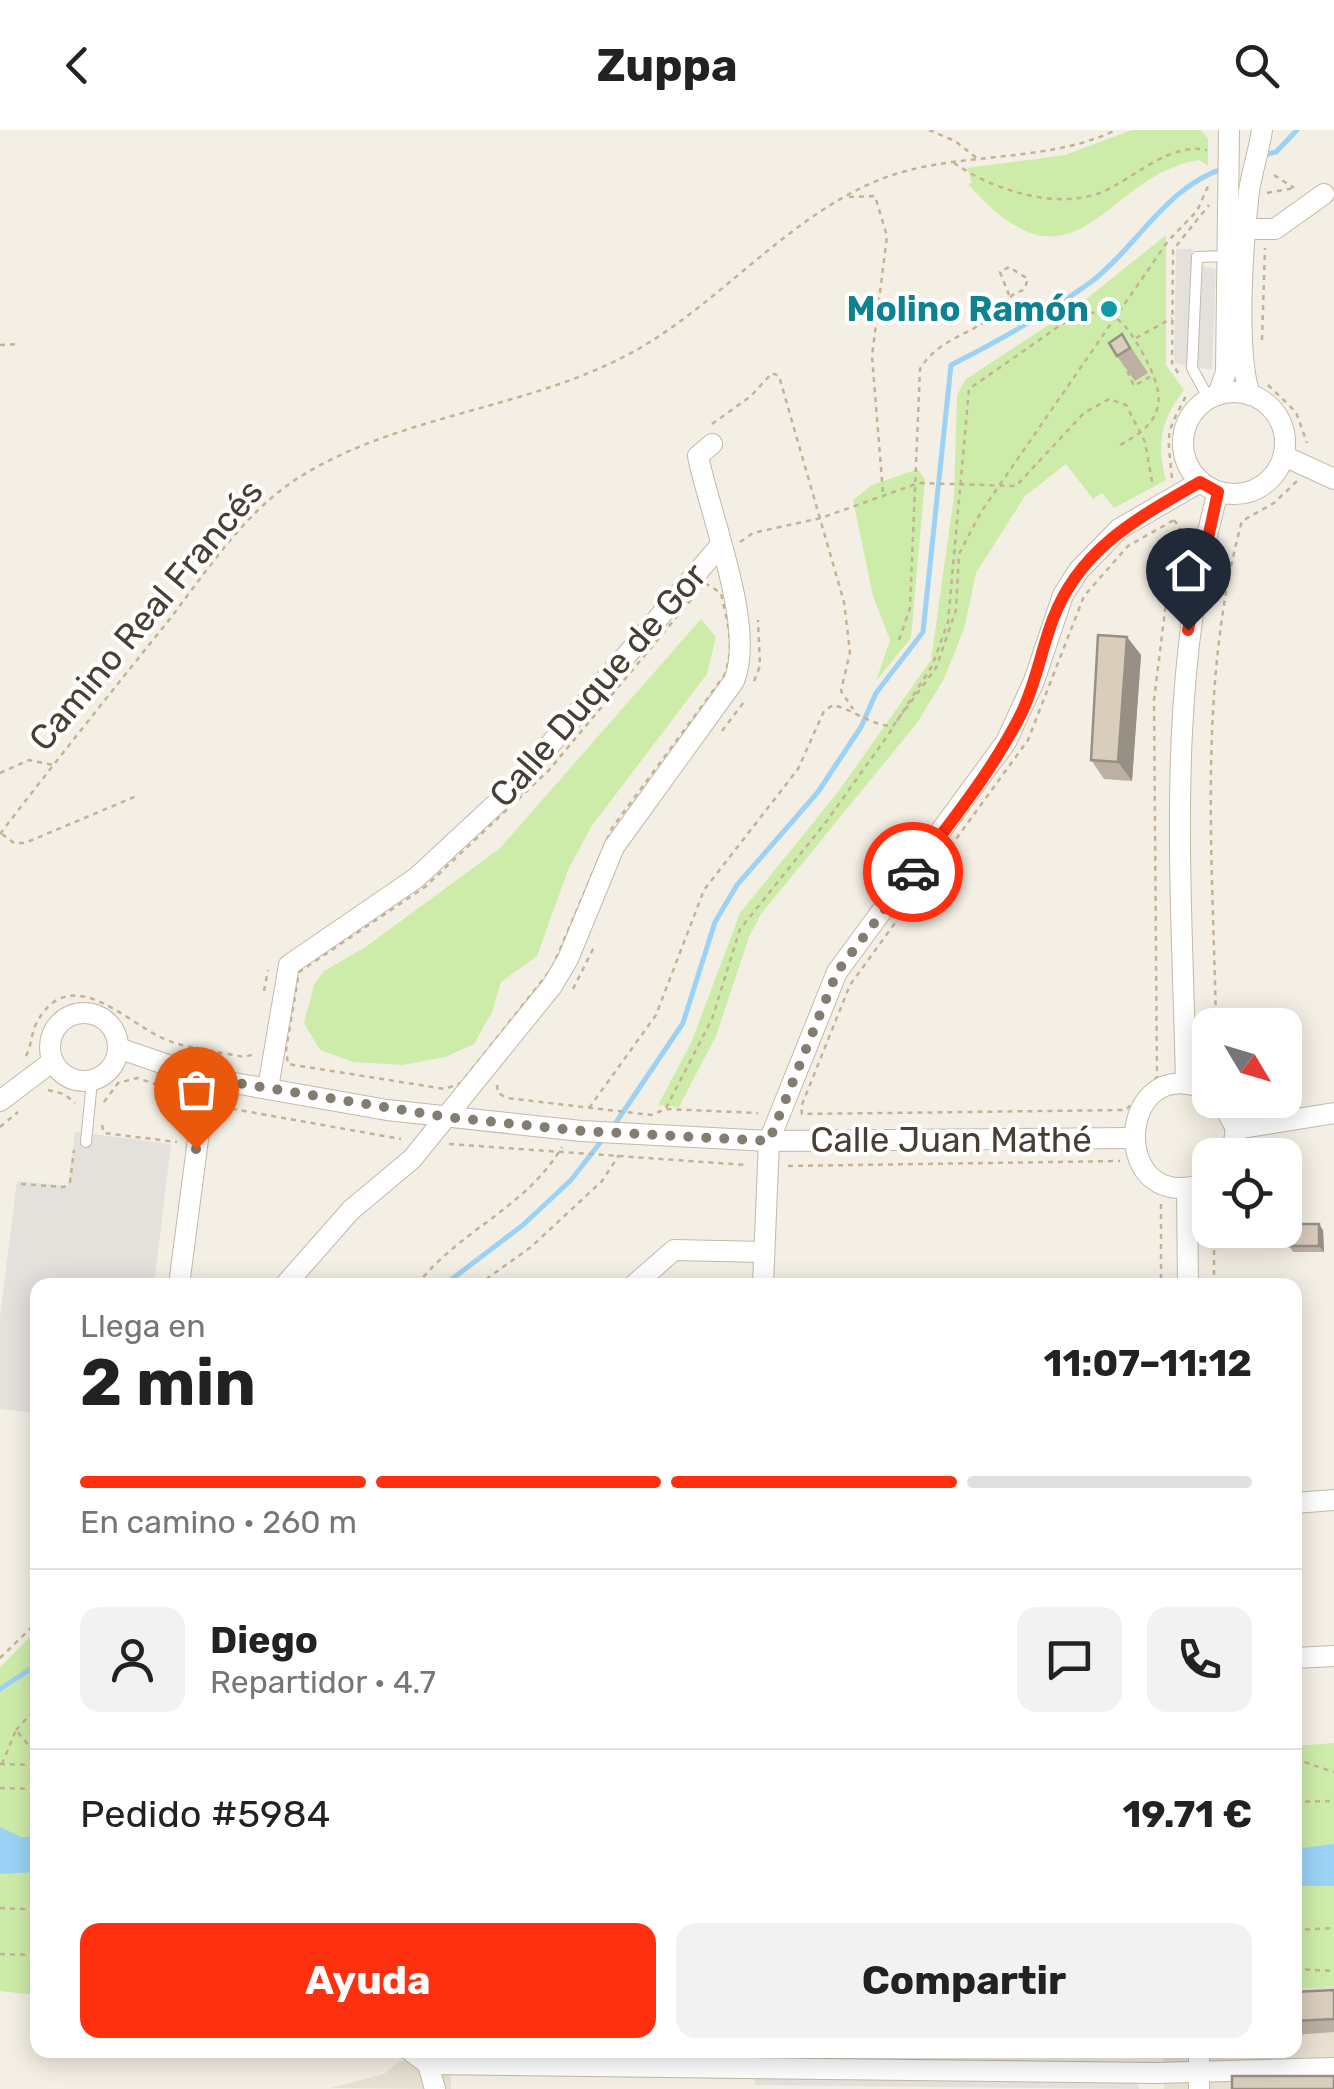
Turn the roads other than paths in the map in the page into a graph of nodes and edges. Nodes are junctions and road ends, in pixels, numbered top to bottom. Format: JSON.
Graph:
{"nodes":[{"id":1,"x":1261,"y":135,"type":"edge"},
{"id":2,"x":1225,"y":144,"type":"edge"},
{"id":3,"x":1242,"y":188,"type":"junction"},
{"id":4,"x":1324,"y":194,"type":"dead end"},
{"id":5,"x":1246,"y":230,"type":"junction"},
{"id":6,"x":1228,"y":256,"type":"junction"},
{"id":7,"x":1256,"y":386,"type":"junction"},
{"id":8,"x":1214,"y":397,"type":"junction"},
{"id":9,"x":710,"y":431,"type":"road end"},
{"id":10,"x":1284,"y":456,"type":"junction"},
{"id":11,"x":1334,"y":479,"type":"edge"},
{"id":12,"x":1209,"y":487,"type":"junction"},
{"id":13,"x":719,"y":546,"type":"junction"},
{"id":14,"x":118,"y":1048,"type":"junction"},
{"id":15,"x":53,"y":1061,"type":"junction"},
{"id":16,"x":206,"y":1078,"type":"junction"},
{"id":17,"x":92,"y":1080,"type":"junction"},
{"id":18,"x":1186,"y":1084,"type":"junction"},
{"id":19,"x":1192,"y":1086,"type":"edge"},
{"id":20,"x":268,"y":1088,"type":"junction"},
{"id":21,"x":0,"y":1102,"type":"edge"},
{"id":22,"x":1334,"y":1113,"type":"edge"},
{"id":23,"x":446,"y":1117,"type":"junction"},
{"id":24,"x":1230,"y":1118,"type":"edge"},
{"id":25,"x":1236,"y":1129,"type":"junction"},
{"id":26,"x":1132,"y":1138,"type":"junction"},
{"id":27,"x":1235,"y":1138,"type":"edge"},
{"id":28,"x":81,"y":1139,"type":"road end"},
{"id":29,"x":769,"y":1141,"type":"junction"},
{"id":30,"x":1192,"y":1186,"type":"edge"},
{"id":31,"x":1187,"y":1188,"type":"junction"},
{"id":32,"x":764,"y":1252,"type":"junction"},
{"id":33,"x":180,"y":1278,"type":"edge"},
{"id":34,"x":291,"y":1278,"type":"edge"},
{"id":35,"x":642,"y":1278,"type":"edge"},
{"id":36,"x":763,"y":1278,"type":"edge"},
{"id":37,"x":1188,"y":1278,"type":"edge"},
{"id":38,"x":1334,"y":1500,"type":"edge"},
{"id":39,"x":1302,"y":1502,"type":"edge"},
{"id":40,"x":1334,"y":1656,"type":"edge"},
{"id":41,"x":1302,"y":1658,"type":"edge"},
{"id":42,"x":420,"y":2058,"type":"edge"},
{"id":43,"x":428,"y":2064,"type":"junction"},
{"id":44,"x":1334,"y":2068,"type":"edge"},
{"id":45,"x":718,"y":2078,"type":"edge"},
{"id":46,"x":1199,"y":2080,"type":"edge"},
{"id":47,"x":434,"y":2089,"type":"edge"}],
"edges":[{"from":1,"to":3,"type":"street"},
{"from":2,"to":3,"type":"street"},
{"from":3,"to":5,"type":"street"},
{"from":3,"to":6,"type":"street"},
{"from":4,"to":5,"type":"street"},
{"from":5,"to":7,"type":"street"},
{"from":6,"to":8,"type":"street"},
{"from":6,"to":8,"type":"lane"},
{"from":7,"to":8,"type":"street"},
{"from":7,"to":10,"type":"street"},
{"from":8,"to":12,"type":"street"},
{"from":9,"to":13,"type":"street","name":"Calle Duque de Gor"},
{"from":10,"to":11,"type":"street"},
{"from":10,"to":12,"type":"street"},
{"from":12,"to":18,"type":"street"},
{"from":12,"to":29,"type":"street"},
{"from":13,"to":20,"type":"street","name":"Calle Duque de Gor"},
{"from":13,"to":23,"type":"street","name":"Calle Duque de Gor"},
{"from":14,"to":15,"type":"street"},
{"from":14,"to":16,"type":"street","name":"Calle Juan Mathé"},
{"from":14,"to":17,"type":"street"},
{"from":15,"to":17,"type":"street"},
{"from":15,"to":21,"type":"street"},
{"from":16,"to":20,"type":"street","name":"Calle Juan Mathé"},
{"from":16,"to":33,"type":"street"},
{"from":17,"to":28,"type":"lane"},
{"from":18,"to":19,"type":"street"},
{"from":18,"to":26,"type":"street"},
{"from":20,"to":23,"type":"street","name":"Calle Juan Mathé"},
{"from":22,"to":25,"type":"street"},
{"from":23,"to":29,"type":"street","name":"Calle Juan Mathé"},
{"from":23,"to":34,"type":"street","name":"Calle Duque de Gor"},
{"from":24,"to":25,"type":"street"},
{"from":25,"to":27,"type":"street"},
{"from":26,"to":29,"type":"street","name":"Calle Juan Mathé"},
{"from":26,"to":31,"type":"street"},
{"from":29,"to":32,"type":"street"},
{"from":30,"to":31,"type":"street"},
{"from":31,"to":37,"type":"street"},
{"from":32,"to":35,"type":"street"},
{"from":32,"to":36,"type":"street"},
{"from":38,"to":39,"type":"street"},
{"from":40,"to":41,"type":"street"},
{"from":42,"to":43,"type":"street"},
{"from":43,"to":45,"type":"street"},
{"from":43,"to":47,"type":"street"},
{"from":44,"to":46,"type":"street"},
{"from":45,"to":46,"type":"street"}]}
